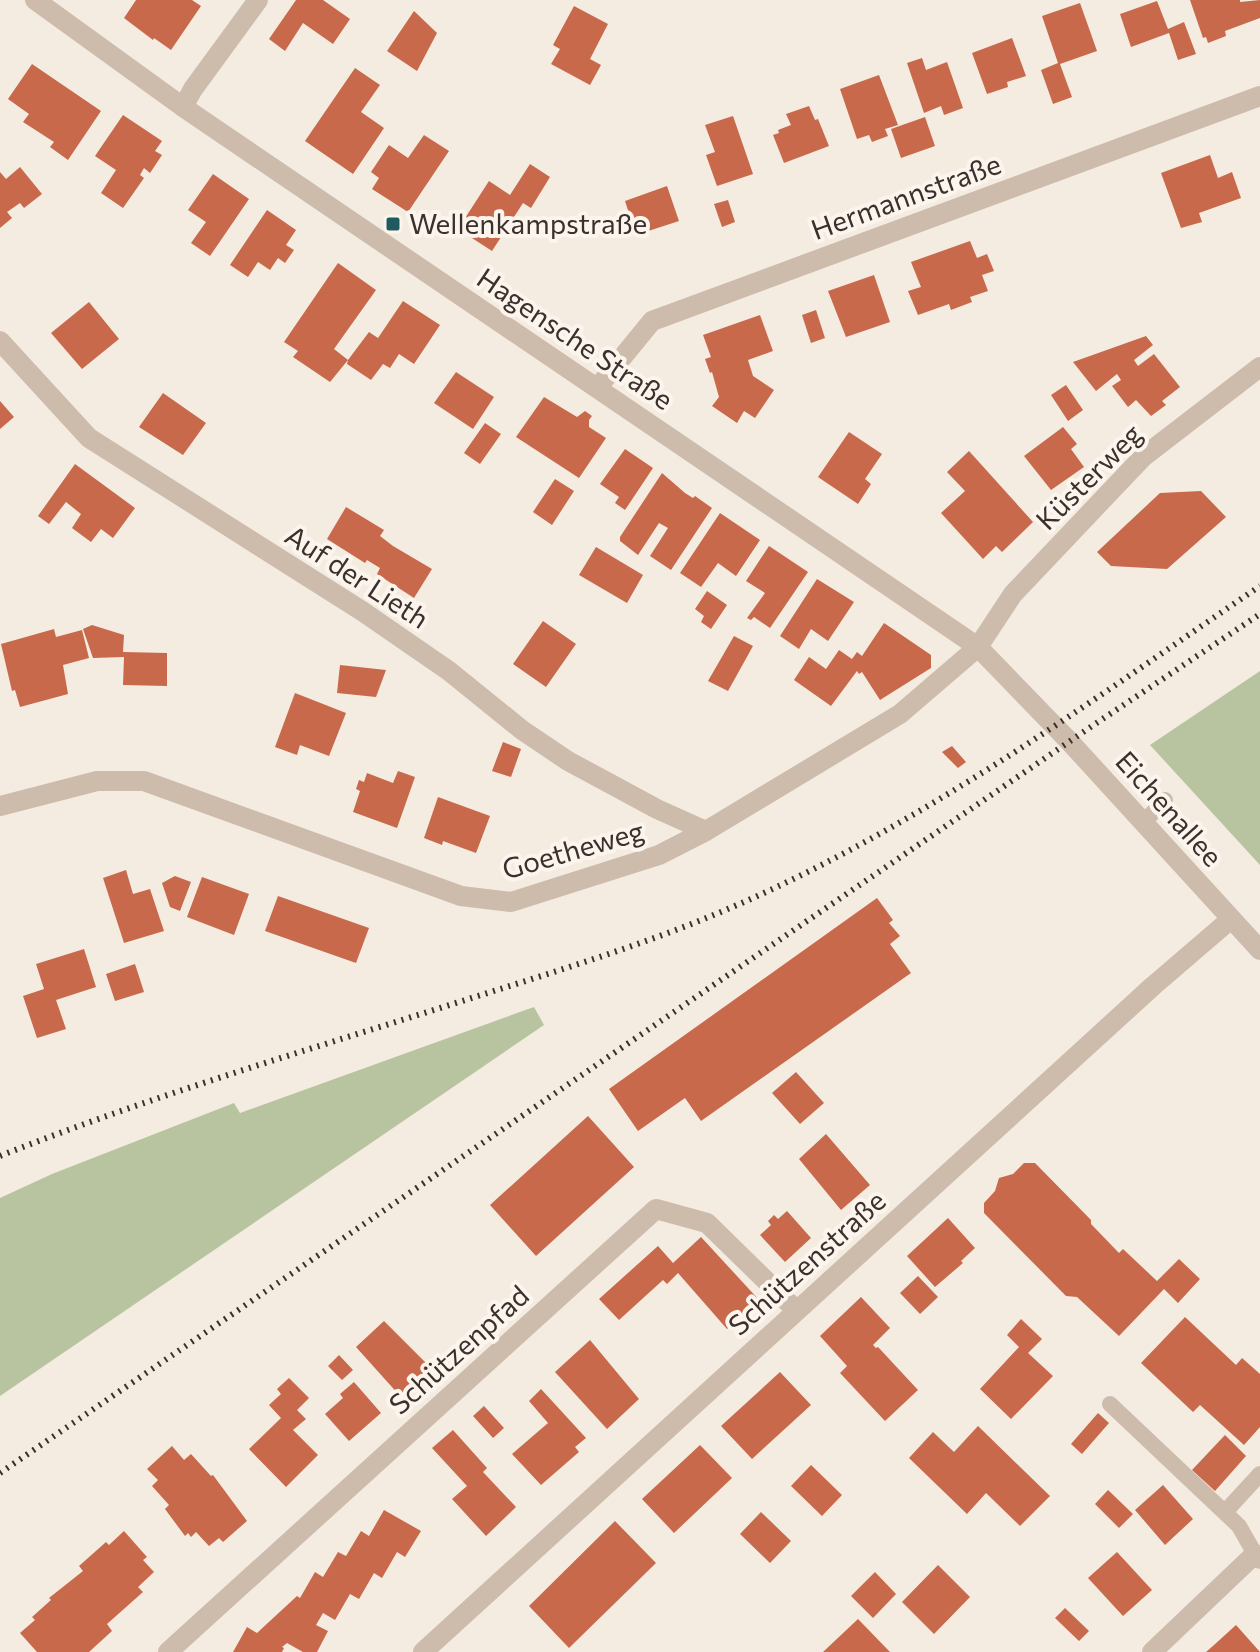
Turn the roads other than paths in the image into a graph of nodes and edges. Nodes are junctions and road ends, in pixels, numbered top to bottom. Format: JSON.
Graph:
{"nodes":[{"id":1,"x":35,"y":0,"type":"edge"},
{"id":2,"x":258,"y":0,"type":"edge"},
{"id":3,"x":1260,"y":96,"type":"edge"},
{"id":4,"x":183,"y":107,"type":"junction"},
{"id":5,"x":0,"y":341,"type":"edge"},
{"id":6,"x":1260,"y":367,"type":"edge"},
{"id":7,"x":598,"y":387,"type":"junction"},
{"id":8,"x":978,"y":647,"type":"junction"},
{"id":9,"x":1069,"y":741,"type":"joint"},
{"id":10,"x":1165,"y":800,"type":"dead end"},
{"id":11,"x":0,"y":806,"type":"edge"},
{"id":12,"x":1143,"y":823,"type":"junction"},
{"id":13,"x":706,"y":831,"type":"junction"},
{"id":14,"x":1231,"y":919,"type":"junction"},
{"id":15,"x":1260,"y":950,"type":"edge"},
{"id":16,"x":796,"y":1310,"type":"junction"},
{"id":17,"x":1110,"y":1404,"type":"dead end"},
{"id":18,"x":1260,"y":1474,"type":"edge"},
{"id":19,"x":1225,"y":1512,"type":"junction"},
{"id":20,"x":1257,"y":1557,"type":"edge"},
{"id":21,"x":168,"y":1652,"type":"edge"},
{"id":22,"x":423,"y":1652,"type":"edge"},
{"id":23,"x":1152,"y":1652,"type":"edge"}],
"edges":[{"from":1,"to":4,"type":"street","name":"Hagensche Straße"},
{"from":2,"to":4,"type":"street"},
{"from":3,"to":7,"type":"street","name":"Hermannstraße"},
{"from":4,"to":7,"type":"street","name":"Hagensche Straße"},
{"from":5,"to":13,"type":"street","name":"Auf der Lieth"},
{"from":6,"to":8,"type":"street","name":"Küsterweg"},
{"from":7,"to":8,"type":"street","name":"Hagensche Straße"},
{"from":8,"to":9,"type":"street","name":"Hagensche Straße"},
{"from":8,"to":13,"type":"street","name":"Goetheweg"},
{"from":9,"to":12,"type":"street","name":"Eichenallee"},
{"from":10,"to":12,"type":"lane"},
{"from":11,"to":13,"type":"street","name":"Goetheweg"},
{"from":12,"to":14,"type":"street","name":"Eichenallee"},
{"from":14,"to":15,"type":"street","name":"Eichenallee"},
{"from":14,"to":16,"type":"street","name":"Schützenstraße"},
{"from":16,"to":21,"type":"street","name":"Schützenpfad"},
{"from":16,"to":22,"type":"street","name":"Schützenstraße"},
{"from":17,"to":19,"type":"lane"},
{"from":18,"to":19,"type":"lane"},
{"from":19,"to":20,"type":"lane"},
{"from":20,"to":23,"type":"street"}]}
